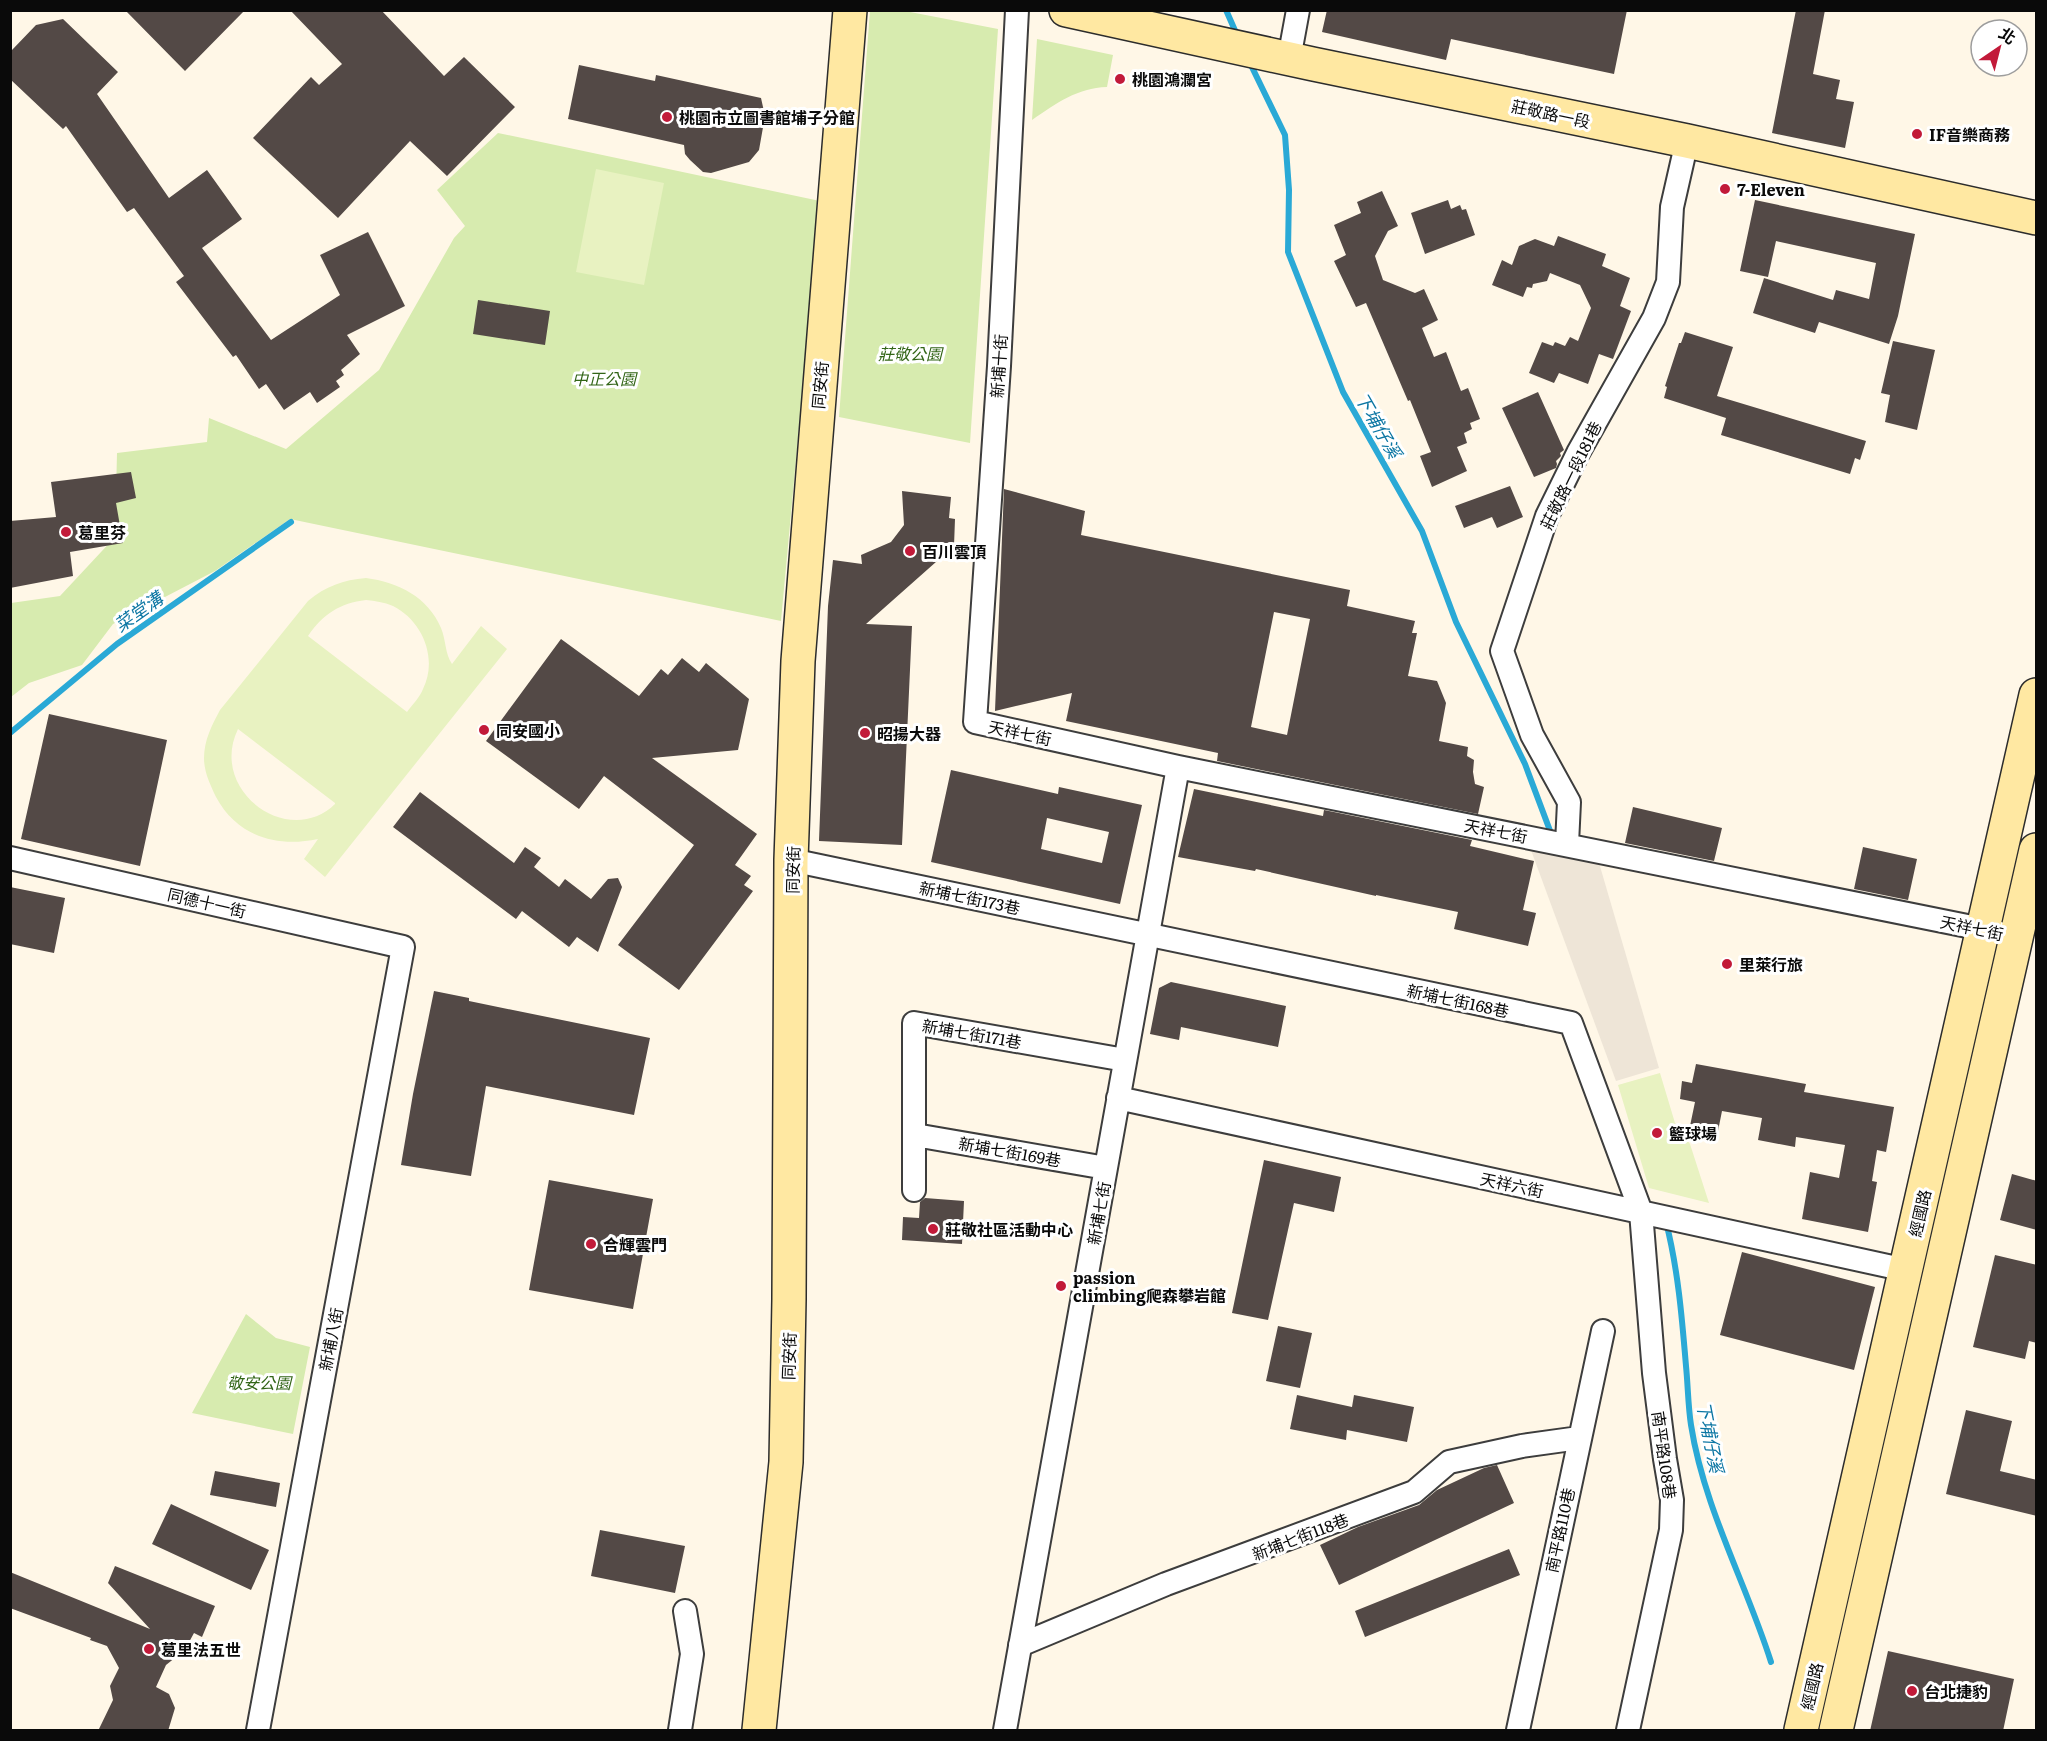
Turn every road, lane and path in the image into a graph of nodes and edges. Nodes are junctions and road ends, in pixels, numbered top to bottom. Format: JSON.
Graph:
{"nodes":[{"id":1,"x":850,"y":10,"type":"edge"},
{"id":2,"x":1017,"y":10,"type":"edge"},
{"id":3,"x":1066,"y":10,"type":"edge"},
{"id":4,"x":1298,"y":10,"type":"edge"},
{"id":5,"x":1280,"y":57,"type":"junction"},
{"id":6,"x":1687,"y":141,"type":"junction"},
{"id":7,"x":2037,"y":218,"type":"edge"},
{"id":8,"x":2037,"y":695,"type":"edge"},
{"id":9,"x":975,"y":722,"type":"joint"},
{"id":10,"x":1178,"y":767,"type":"junction"},
{"id":11,"x":1564,"y":843,"type":"junction"},
{"id":12,"x":2037,"y":850,"type":"edge"},
{"id":13,"x":10,"y":858,"type":"edge"},
{"id":14,"x":791,"y":860,"type":"junction"},
{"id":15,"x":1983,"y":929,"type":"junction"},
{"id":16,"x":1148,"y":935,"type":"junction"},
{"id":17,"x":2017,"y":937,"type":"junction"},
{"id":18,"x":403,"y":947,"type":"joint"},
{"id":19,"x":1125,"y":1060,"type":"junction"},
{"id":20,"x":1118,"y":1098,"type":"junction"},
{"id":21,"x":915,"y":1135,"type":"junction"},
{"id":22,"x":1106,"y":1168,"type":"junction"},
{"id":23,"x":914,"y":1190,"type":"dead end"},
{"id":24,"x":1646,"y":1213,"type":"junction"},
{"id":25,"x":1906,"y":1270,"type":"junction"},
{"id":26,"x":1603,"y":1331,"type":"dead end"},
{"id":27,"x":1579,"y":1438,"type":"junction"},
{"id":28,"x":685,"y":1611,"type":"dead end"},
{"id":29,"x":1020,"y":1646,"type":"junction"},
{"id":30,"x":258,"y":1731,"type":"edge"},
{"id":31,"x":680,"y":1731,"type":"edge"},
{"id":32,"x":759,"y":1731,"type":"edge"},
{"id":33,"x":1005,"y":1731,"type":"edge"},
{"id":34,"x":1518,"y":1731,"type":"edge"},
{"id":35,"x":1628,"y":1731,"type":"edge"},
{"id":36,"x":1801,"y":1731,"type":"edge"},
{"id":37,"x":1836,"y":1731,"type":"edge"}],
"edges":[{"from":1,"to":14,"type":"street","name":"同安街"},
{"from":2,"to":9,"type":"street","name":"新埔十街"},
{"from":3,"to":5,"type":"street","name":"莊敬路一段"},
{"from":4,"to":5,"type":"street"},
{"from":5,"to":6,"type":"street","name":"莊敬路一段"},
{"from":6,"to":7,"type":"street","name":"莊敬路一段"},
{"from":6,"to":11,"type":"street","name":"莊敬路一段181巷"},
{"from":8,"to":15,"type":"street","name":"經國路"},
{"from":9,"to":10,"type":"street","name":"天祥七街"},
{"from":10,"to":11,"type":"street","name":"天祥七街"},
{"from":10,"to":16,"type":"street","name":"新埔七街"},
{"from":11,"to":15,"type":"street","name":"天祥七街"},
{"from":12,"to":17,"type":"street","name":"經國路"},
{"from":13,"to":18,"type":"street","name":"同德十一街"},
{"from":14,"to":16,"type":"street","name":"新埔七街173巷"},
{"from":14,"to":32,"type":"street","name":"同安街"},
{"from":15,"to":17,"type":"street","name":"天祥七街"},
{"from":15,"to":25,"type":"street","name":"經國路"},
{"from":16,"to":19,"type":"street","name":"新埔七街"},
{"from":16,"to":24,"type":"street","name":"新埔七街168巷"},
{"from":17,"to":37,"type":"street","name":"經國路"},
{"from":18,"to":30,"type":"street","name":"新埔八街"},
{"from":19,"to":20,"type":"street","name":"新埔七街"},
{"from":19,"to":21,"type":"street","name":"新埔七街171巷"},
{"from":20,"to":22,"type":"street","name":"新埔七街"},
{"from":20,"to":24,"type":"street","name":"天祥六街"},
{"from":21,"to":22,"type":"street","name":"新埔七街169巷"},
{"from":21,"to":23,"type":"street","name":"新埔七街171巷"},
{"from":22,"to":29,"type":"street","name":"新埔七街"},
{"from":24,"to":25,"type":"street","name":"天祥六街"},
{"from":24,"to":35,"type":"street","name":"南平路108巷"},
{"from":25,"to":36,"type":"street","name":"經國路"},
{"from":26,"to":27,"type":"street","name":"南平路110巷"},
{"from":27,"to":29,"type":"street","name":"新埔七街118巷"},
{"from":27,"to":34,"type":"street","name":"南平路110巷"},
{"from":28,"to":31,"type":"street"},
{"from":29,"to":33,"type":"street","name":"新埔七街"}]}
